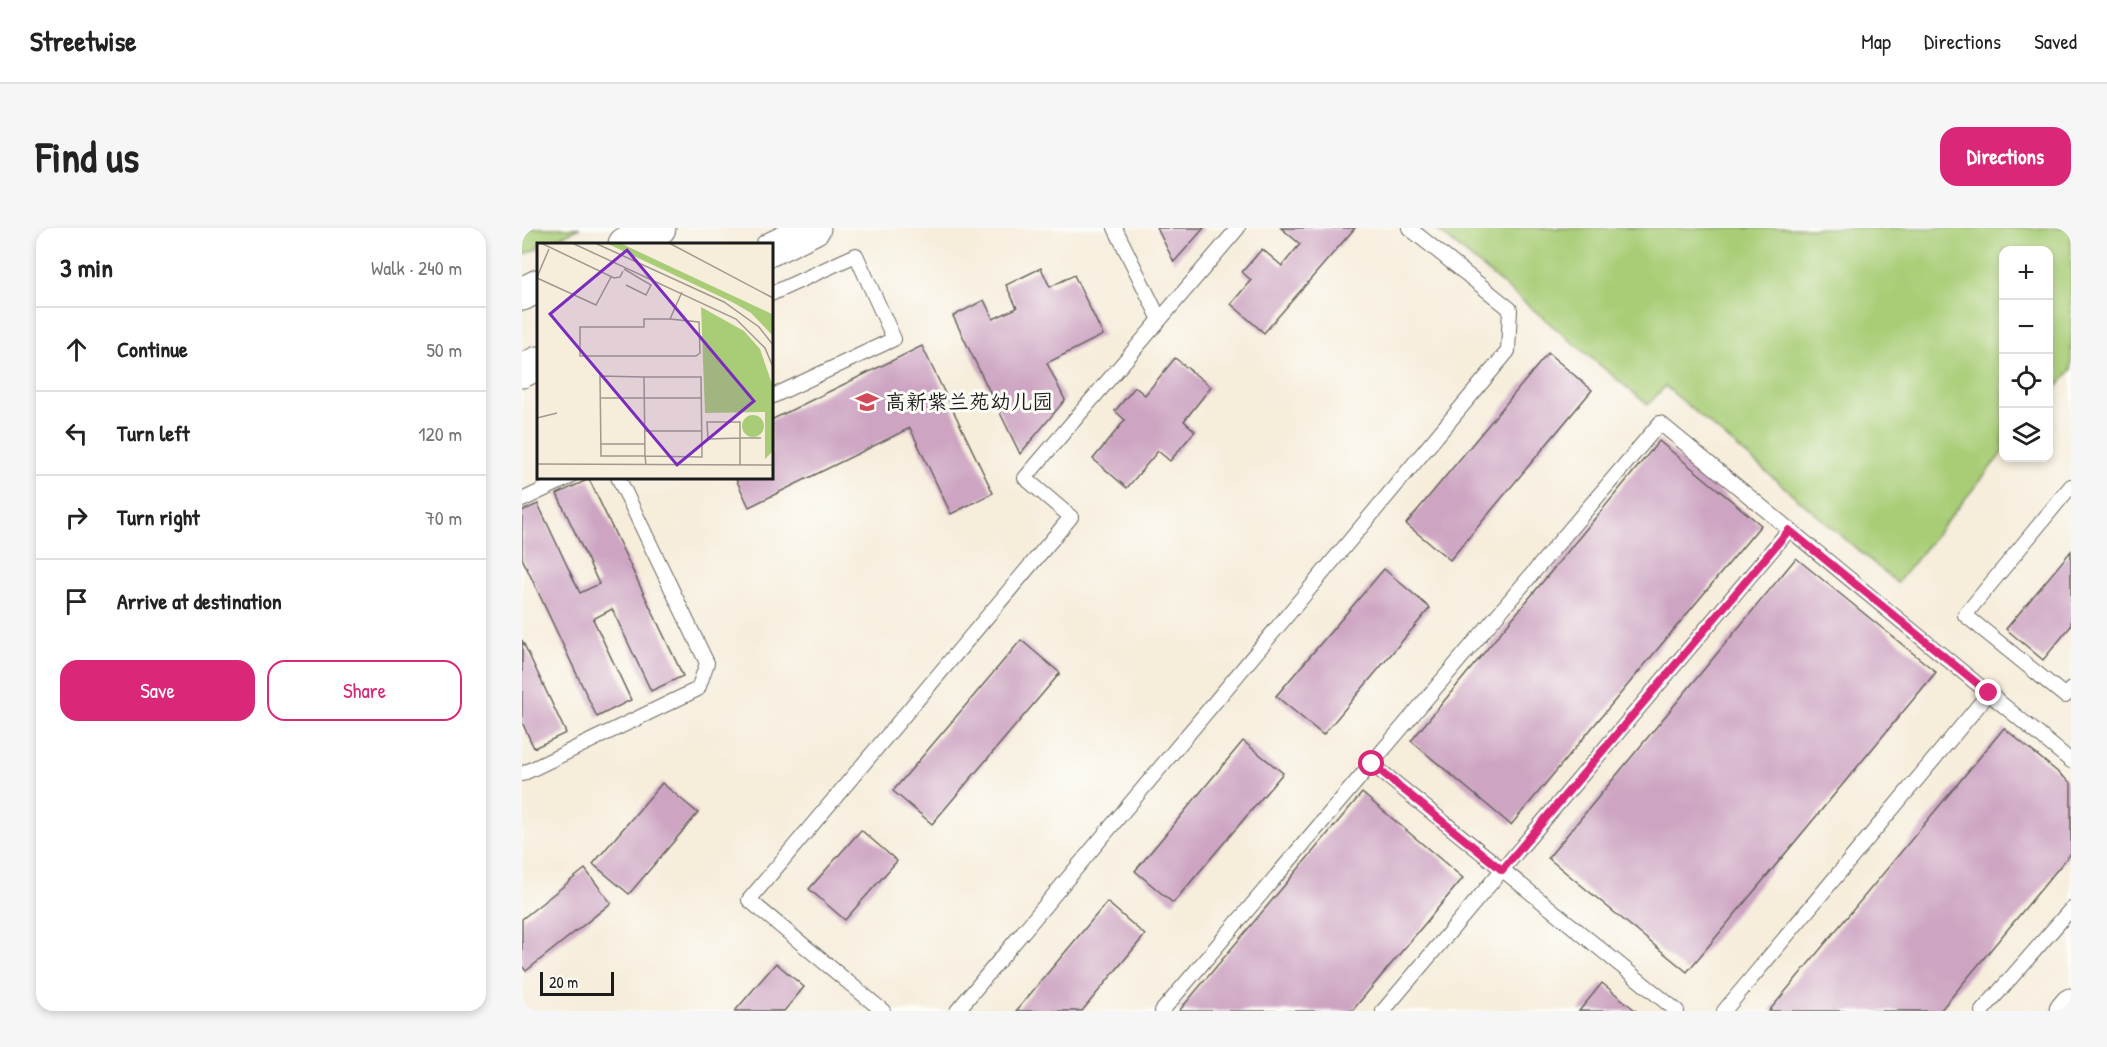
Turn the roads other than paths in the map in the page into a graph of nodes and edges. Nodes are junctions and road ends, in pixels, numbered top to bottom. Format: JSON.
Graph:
{"nodes":[{"id":1,"x":659,"y":228,"type":"edge"},
{"id":2,"x":814,"y":228,"type":"edge"},
{"id":3,"x":1115,"y":228,"type":"edge"},
{"id":4,"x":1238,"y":228,"type":"edge"},
{"id":5,"x":1409,"y":228,"type":"edge"},
{"id":6,"x":627,"y":243,"type":"edge"},
{"id":7,"x":772,"y":249,"type":"edge"},
{"id":8,"x":537,"y":286,"type":"edge"},
{"id":9,"x":522,"y":294,"type":"edge"},
{"id":10,"x":772,"y":294,"type":"edge"},
{"id":11,"x":1159,"y":318,"type":"junction"},
{"id":12,"x":537,"y":364,"type":"edge"},
{"id":13,"x":522,"y":371,"type":"edge"},
{"id":14,"x":772,"y":397,"type":"edge"},
{"id":15,"x":568,"y":478,"type":"edge"},
{"id":16,"x":618,"y":478,"type":"edge"},
{"id":17,"x":2071,"y":486,"type":"edge"},
{"id":18,"x":522,"y":500,"type":"edge"},
{"id":19,"x":1789,"y":530,"type":"junction"},
{"id":20,"x":2071,"y":689,"type":"edge"},
{"id":21,"x":1989,"y":693,"type":"junction"},
{"id":22,"x":2071,"y":761,"type":"edge"},
{"id":23,"x":1372,"y":764,"type":"junction"},
{"id":24,"x":522,"y":774,"type":"edge"},
{"id":25,"x":1502,"y":870,"type":"junction"},
{"id":26,"x":2071,"y":909,"type":"edge"},
{"id":27,"x":2071,"y":1005,"type":"edge"},
{"id":28,"x":883,"y":1011,"type":"edge"},
{"id":29,"x":957,"y":1011,"type":"edge"},
{"id":30,"x":1162,"y":1011,"type":"edge"},
{"id":31,"x":1383,"y":1011,"type":"edge"},
{"id":32,"x":1677,"y":1011,"type":"edge"},
{"id":33,"x":1724,"y":1011,"type":"edge"},
{"id":34,"x":1982,"y":1011,"type":"edge"},
{"id":35,"x":2066,"y":1011,"type":"edge"}],
"edges":[{"from":1,"to":6,"type":"main road"},
{"from":2,"to":7,"type":"main road"},
{"from":3,"to":11,"type":"lane"},
{"from":4,"to":11,"type":"lane"},
{"from":5,"to":29,"type":"lane"},
{"from":8,"to":9,"type":"main road"},
{"from":10,"to":14,"type":"lane"},
{"from":11,"to":28,"type":"lane"},
{"from":12,"to":13,"type":"main road"},
{"from":15,"to":18,"type":"lane"},
{"from":16,"to":24,"type":"lane"},
{"from":17,"to":20,"type":"lane"},
{"from":19,"to":21,"type":"lane"},
{"from":19,"to":23,"type":"lane"},
{"from":19,"to":25,"type":"lane"},
{"from":21,"to":22,"type":"lane"},
{"from":21,"to":33,"type":"lane"},
{"from":23,"to":25,"type":"lane"},
{"from":23,"to":30,"type":"lane"},
{"from":25,"to":31,"type":"lane"},
{"from":25,"to":32,"type":"lane"},
{"from":26,"to":34,"type":"lane"},
{"from":27,"to":35,"type":"main road"}]}
